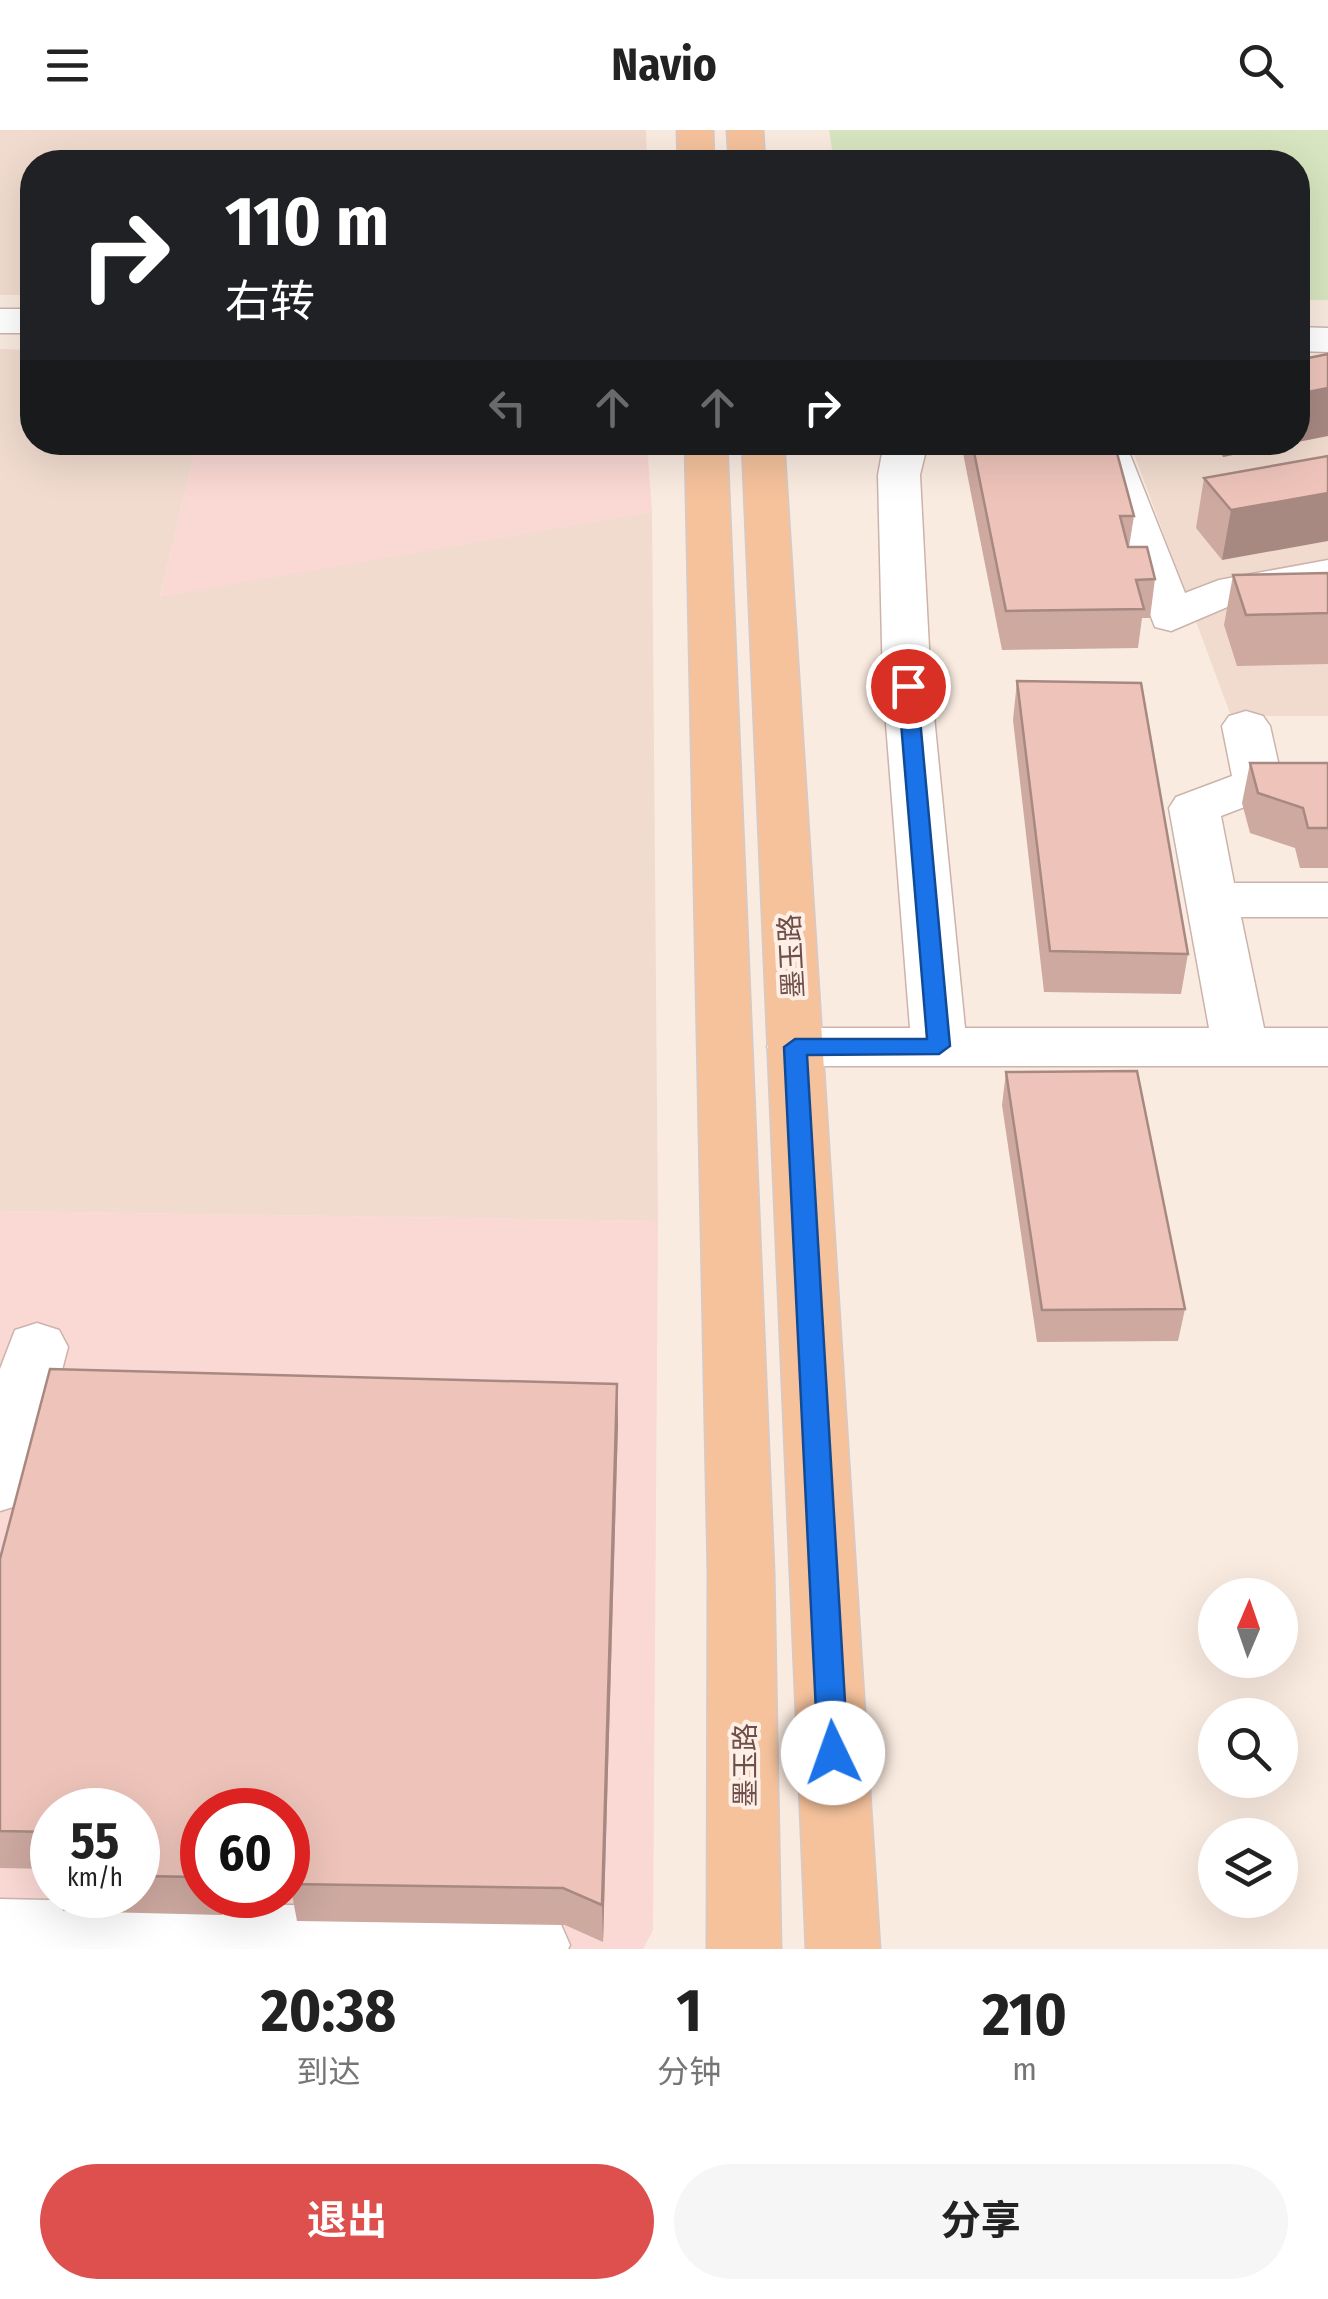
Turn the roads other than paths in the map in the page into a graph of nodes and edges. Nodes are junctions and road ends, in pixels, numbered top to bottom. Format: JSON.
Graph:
{"nodes":[{"id":1,"x":706,"y":455,"type":"edge"},
{"id":2,"x":764,"y":455,"type":"edge"},
{"id":3,"x":902,"y":455,"type":"edge"},
{"id":4,"x":1109,"y":455,"type":"edge"},
{"id":5,"x":1328,"y":574,"type":"edge"},
{"id":6,"x":1246,"y":726,"type":"dead end"},
{"id":7,"x":1214,"y":900,"type":"junction"},
{"id":8,"x":1328,"y":900,"type":"edge"},
{"id":9,"x":939,"y":1046,"type":"junction"},
{"id":10,"x":1240,"y":1046,"type":"junction"},
{"id":11,"x":1328,"y":1046,"type":"edge"},
{"id":12,"x":795,"y":1047,"type":"junction"},
{"id":13,"x":20,"y":1380,"type":"edge"},
{"id":14,"x":1,"y":1479,"type":"edge"},
{"id":15,"x":0,"y":1934,"type":"edge"},
{"id":16,"x":532,"y":1944,"type":"dead end"},
{"id":17,"x":744,"y":1949,"type":"edge"},
{"id":18,"x":844,"y":1949,"type":"edge"}],
"edges":[{"from":1,"to":17,"type":"main road","name":"墨玉路"},
{"from":2,"to":12,"type":"main road","name":"墨玉路"},
{"from":3,"to":9,"type":"street"},
{"from":4,"to":5,"type":"street"},
{"from":6,"to":7,"type":"street"},
{"from":7,"to":8,"type":"street"},
{"from":7,"to":10,"type":"street"},
{"from":9,"to":10,"type":"street"},
{"from":9,"to":12,"type":"street"},
{"from":10,"to":11,"type":"street"},
{"from":12,"to":18,"type":"main road","name":"墨玉路"},
{"from":13,"to":14,"type":"street"},
{"from":15,"to":16,"type":"street"}]}
